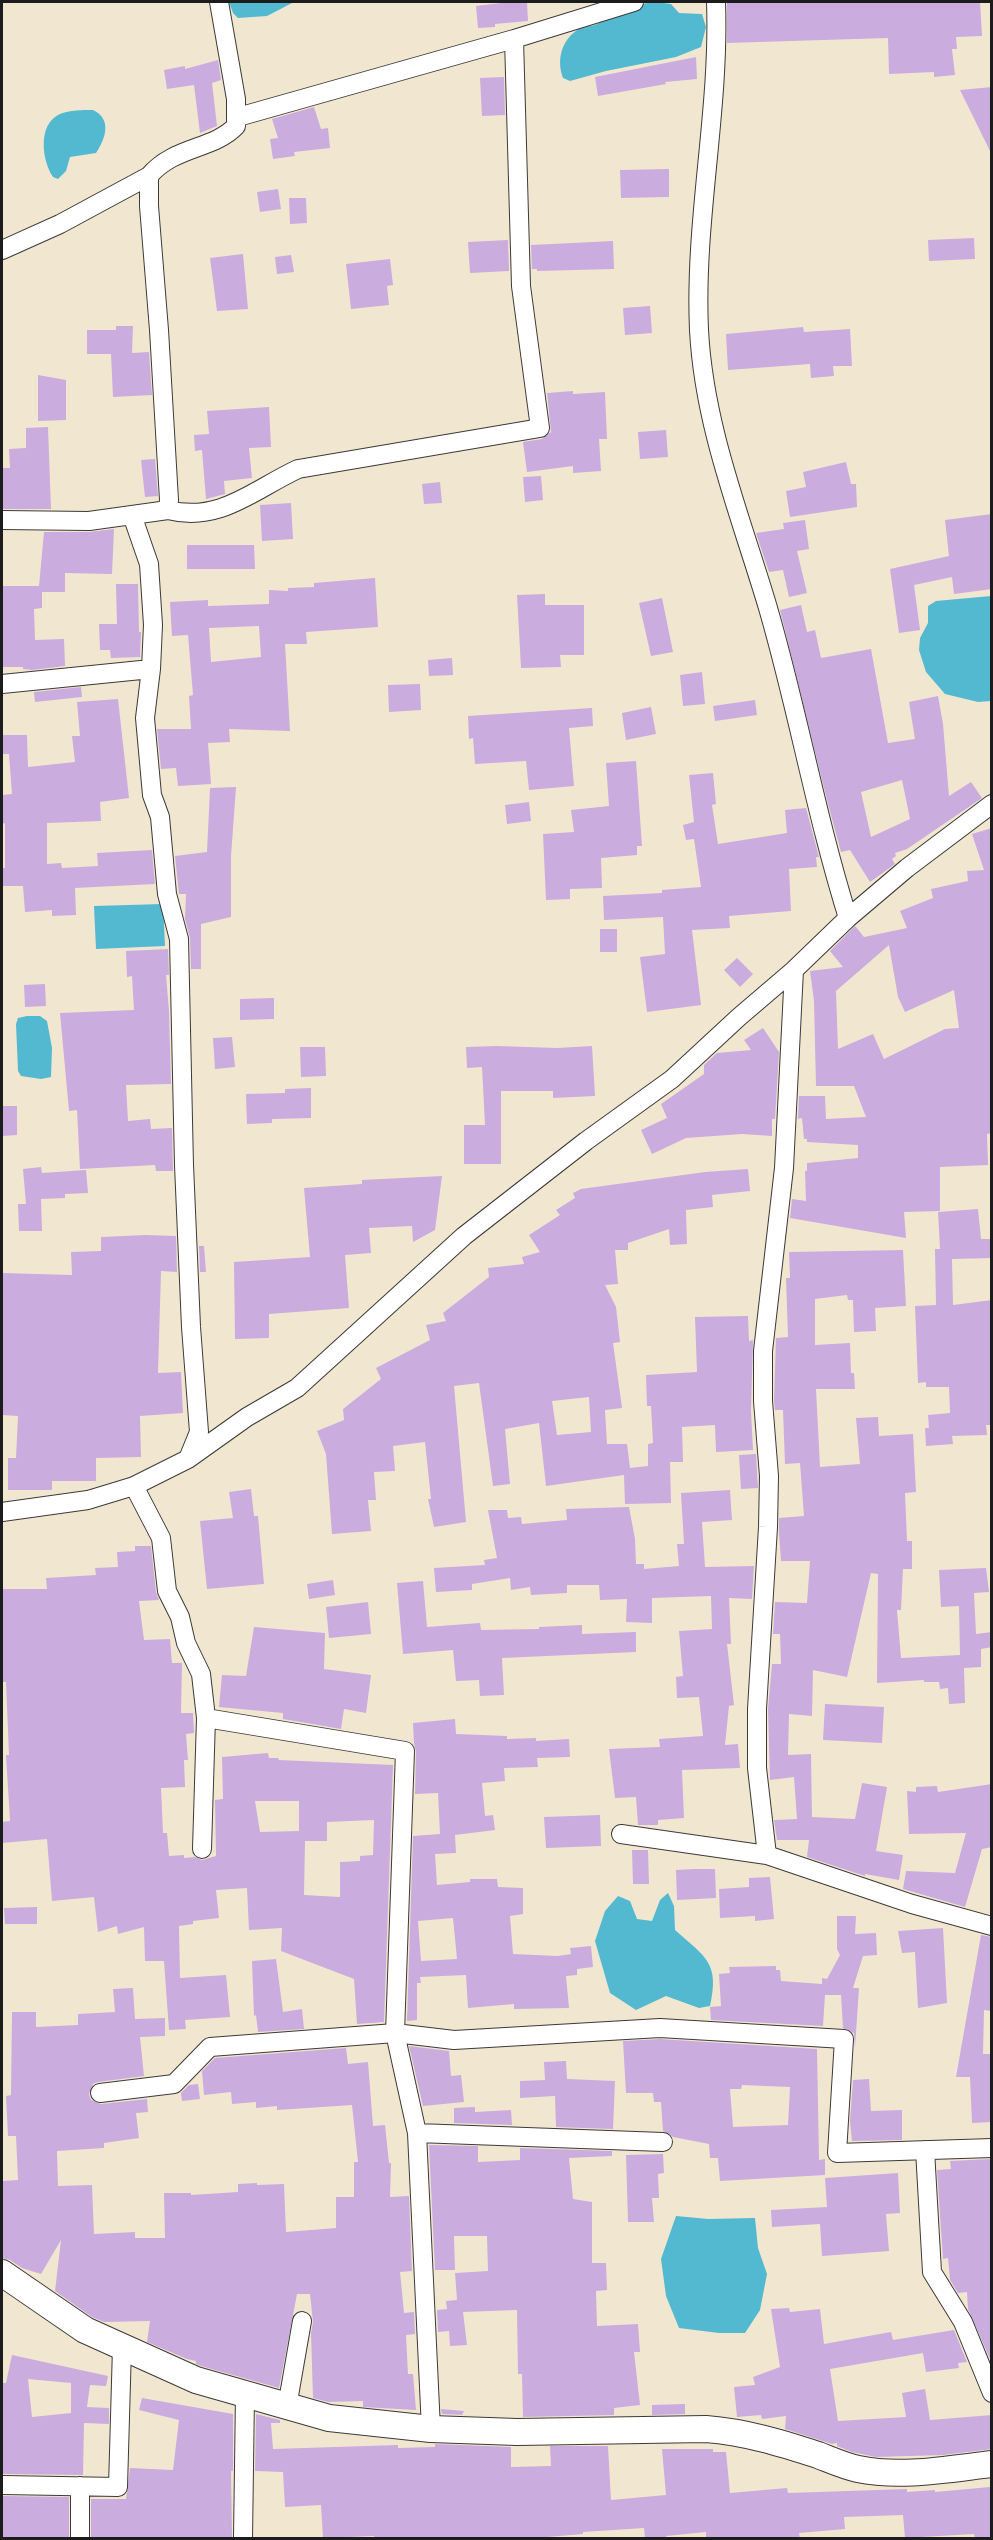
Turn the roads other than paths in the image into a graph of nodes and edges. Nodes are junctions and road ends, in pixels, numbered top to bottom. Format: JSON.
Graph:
{"nodes":[{"id":1,"x":219,"y":2,"type":"edge"},
{"id":2,"x":634,"y":2,"type":"edge"},
{"id":3,"x":716,"y":2,"type":"edge"},
{"id":4,"x":514,"y":39,"type":"junction"},
{"id":5,"x":238,"y":117,"type":"junction"},
{"id":6,"x":149,"y":176,"type":"junction"},
{"id":7,"x":2,"y":250,"type":"edge"},
{"id":8,"x":168,"y":510,"type":"junction"},
{"id":9,"x":132,"y":515,"type":"junction"},
{"id":10,"x":2,"y":520,"type":"edge"},
{"id":11,"x":152,"y":669,"type":"junction"},
{"id":12,"x":2,"y":684,"type":"edge"},
{"id":13,"x":992,"y":804,"type":"edge"},
{"id":14,"x":848,"y":918,"type":"junction"},
{"id":15,"x":794,"y":970,"type":"junction"},
{"id":16,"x":188,"y":1459,"type":"junction"},
{"id":17,"x":134,"y":1486,"type":"junction"},
{"id":18,"x":2,"y":1512,"type":"edge"},
{"id":19,"x":206,"y":1718,"type":"junction"},
{"id":20,"x":621,"y":1834,"type":"dead end"},
{"id":21,"x":202,"y":1849,"type":"dead end"},
{"id":22,"x":767,"y":1855,"type":"junction"},
{"id":23,"x":992,"y":1926,"type":"edge"},
{"id":24,"x":395,"y":2033,"type":"junction"},
{"id":25,"x":100,"y":2093,"type":"dead end"},
{"id":26,"x":417,"y":2133,"type":"junction"},
{"id":27,"x":663,"y":2142,"type":"dead end"},
{"id":28,"x":992,"y":2148,"type":"edge"},
{"id":29,"x":925,"y":2150,"type":"junction"},
{"id":30,"x":2,"y":2273,"type":"edge"},
{"id":31,"x":302,"y":2321,"type":"dead end"},
{"id":32,"x":123,"y":2347,"type":"junction"},
{"id":33,"x":992,"y":2393,"type":"edge"},
{"id":34,"x":245,"y":2394,"type":"junction"},
{"id":35,"x":287,"y":2407,"type":"junction"},
{"id":36,"x":431,"y":2429,"type":"junction"},
{"id":37,"x":992,"y":2464,"type":"edge"},
{"id":38,"x":3,"y":2485,"type":"dead end"},
{"id":39,"x":80,"y":2486,"type":"junction"},
{"id":40,"x":80,"y":2538,"type":"edge"},
{"id":41,"x":243,"y":2538,"type":"edge"}],
"edges":[{"from":1,"to":5,"type":"street"},
{"from":2,"to":4,"type":"street"},
{"from":3,"to":14,"type":"street"},
{"from":4,"to":5,"type":"street"},
{"from":4,"to":8,"type":"street"},
{"from":5,"to":6,"type":"street"},
{"from":6,"to":7,"type":"street"},
{"from":6,"to":8,"type":"street"},
{"from":8,"to":9,"type":"street"},
{"from":9,"to":10,"type":"street"},
{"from":9,"to":11,"type":"street"},
{"from":11,"to":12,"type":"street"},
{"from":11,"to":16,"type":"street"},
{"from":13,"to":14,"type":"street"},
{"from":14,"to":15,"type":"street"},
{"from":15,"to":16,"type":"street"},
{"from":15,"to":22,"type":"street"},
{"from":16,"to":17,"type":"street"},
{"from":17,"to":18,"type":"street"},
{"from":17,"to":19,"type":"street"},
{"from":19,"to":21,"type":"street"},
{"from":19,"to":24,"type":"street"},
{"from":20,"to":22,"type":"street"},
{"from":22,"to":23,"type":"street"},
{"from":24,"to":25,"type":"street"},
{"from":24,"to":26,"type":"street"},
{"from":24,"to":29,"type":"street"},
{"from":26,"to":27,"type":"street"},
{"from":26,"to":36,"type":"street"},
{"from":28,"to":29,"type":"street"},
{"from":29,"to":33,"type":"street"},
{"from":30,"to":32,"type":"street"},
{"from":31,"to":35,"type":"street"},
{"from":32,"to":34,"type":"street"},
{"from":32,"to":39,"type":"street"},
{"from":34,"to":35,"type":"street"},
{"from":34,"to":41,"type":"street"},
{"from":35,"to":36,"type":"street"},
{"from":36,"to":37,"type":"street"},
{"from":38,"to":39,"type":"street"},
{"from":39,"to":40,"type":"street"}]}
